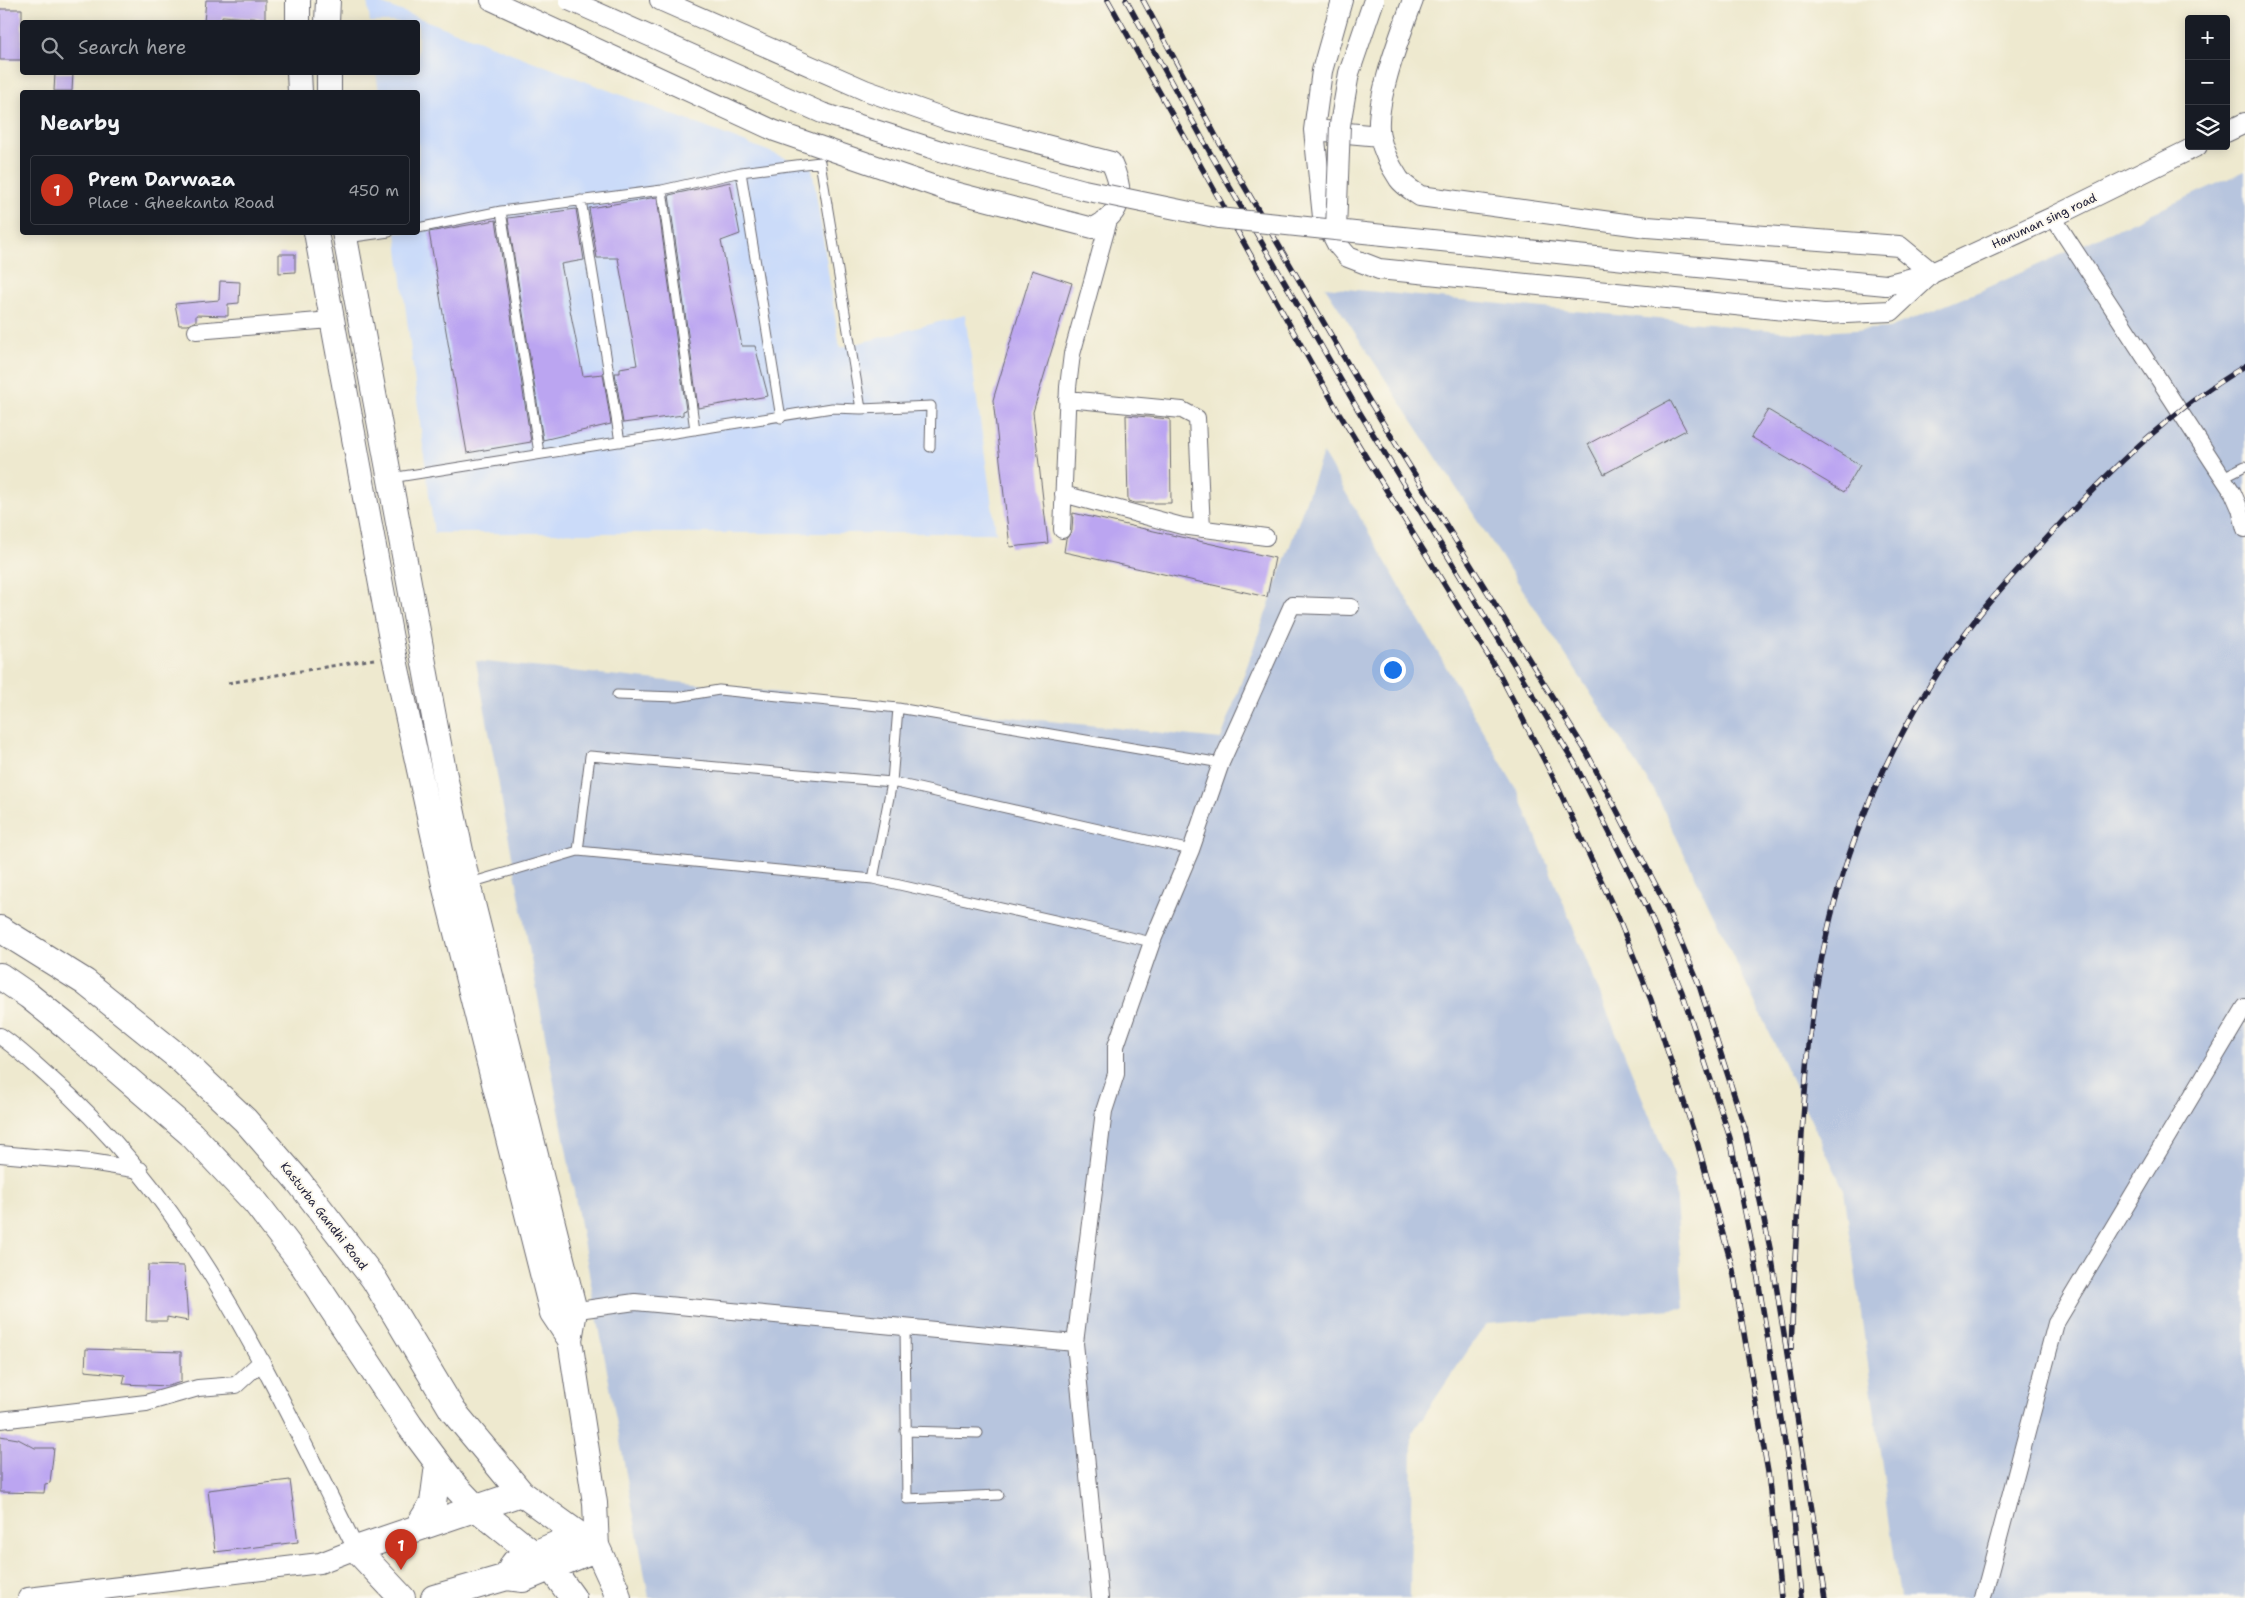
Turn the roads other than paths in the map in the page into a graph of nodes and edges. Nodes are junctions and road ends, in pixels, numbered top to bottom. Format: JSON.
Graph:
{"nodes":[{"id":1,"x":298,"y":0,"type":"edge"},
{"id":2,"x":328,"y":0,"type":"edge"},
{"id":3,"x":491,"y":0,"type":"edge"},
{"id":4,"x":569,"y":0,"type":"edge"},
{"id":5,"x":660,"y":0,"type":"edge"},
{"id":6,"x":1342,"y":0,"type":"edge"},
{"id":7,"x":1374,"y":0,"type":"edge"},
{"id":8,"x":1413,"y":0,"type":"edge"},
{"id":9,"x":298,"y":20,"type":"edge"},
{"id":10,"x":328,"y":20,"type":"edge"},
{"id":11,"x":299,"y":75,"type":"edge"},
{"id":12,"x":329,"y":75,"type":"edge"},
{"id":13,"x":300,"y":90,"type":"edge"},
{"id":14,"x":329,"y":90,"type":"edge"},
{"id":15,"x":2245,"y":123,"type":"edge"},
{"id":16,"x":1314,"y":130,"type":"junction"},
{"id":17,"x":2230,"y":130,"type":"edge"},
{"id":18,"x":1380,"y":136,"type":"junction"},
{"id":19,"x":2189,"y":150,"type":"edge"},
{"id":20,"x":740,"y":172,"type":"junction"},
{"id":21,"x":662,"y":190,"type":"junction"},
{"id":22,"x":581,"y":200,"type":"junction"},
{"id":23,"x":501,"y":211,"type":"junction"},
{"id":24,"x":2053,"y":217,"type":"junction"},
{"id":25,"x":1109,"y":220,"type":"junction"},
{"id":26,"x":420,"y":228,"type":"edge"},
{"id":27,"x":1336,"y":230,"type":"junction"},
{"id":28,"x":317,"y":235,"type":"edge"},
{"id":29,"x":344,"y":236,"type":"edge"},
{"id":30,"x":1932,"y":273,"type":"junction"},
{"id":31,"x":331,"y":320,"type":"junction"},
{"id":32,"x":196,"y":331,"type":"dead end"},
{"id":33,"x":1068,"y":400,"type":"junction"},
{"id":34,"x":861,"y":409,"type":"junction"},
{"id":35,"x":781,"y":418,"type":"junction"},
{"id":36,"x":695,"y":430,"type":"junction"},
{"id":37,"x":620,"y":442,"type":"junction"},
{"id":38,"x":930,"y":447,"type":"dead end"},
{"id":39,"x":539,"y":453,"type":"junction"},
{"id":40,"x":2245,"y":466,"type":"edge"},
{"id":41,"x":2223,"y":477,"type":"junction"},
{"id":42,"x":388,"y":478,"type":"junction"},
{"id":43,"x":1063,"y":494,"type":"junction"},
{"id":44,"x":1202,"y":528,"type":"junction"},
{"id":45,"x":1062,"y":530,"type":"dead end"},
{"id":46,"x":2245,"y":530,"type":"edge"},
{"id":47,"x":1266,"y":537,"type":"dead end"},
{"id":48,"x":1351,"y":607,"type":"dead end"},
{"id":49,"x":616,"y":695,"type":"dead end"},
{"id":50,"x":898,"y":708,"type":"junction"},
{"id":51,"x":1221,"y":763,"type":"junction"},
{"id":52,"x":892,"y":782,"type":"junction"},
{"id":53,"x":1191,"y":850,"type":"junction"},
{"id":54,"x":578,"y":851,"type":"junction"},
{"id":55,"x":873,"y":880,"type":"junction"},
{"id":56,"x":457,"y":886,"type":"junction"},
{"id":57,"x":0,"y":929,"type":"edge"},
{"id":58,"x":1152,"y":942,"type":"junction"},
{"id":59,"x":0,"y":976,"type":"edge"},
{"id":60,"x":2245,"y":1006,"type":"edge"},
{"id":61,"x":0,"y":1036,"type":"edge"},
{"id":62,"x":0,"y":1154,"type":"edge"},
{"id":63,"x":140,"y":1170,"type":"junction"},
{"id":64,"x":563,"y":1312,"type":"junction"},
{"id":65,"x":905,"y":1326,"type":"junction"},
{"id":66,"x":1075,"y":1343,"type":"junction"},
{"id":67,"x":262,"y":1362,"type":"junction"},
{"id":68,"x":0,"y":1420,"type":"edge"},
{"id":69,"x":905,"y":1431,"type":"junction"},
{"id":70,"x":978,"y":1433,"type":"dead end"},
{"id":71,"x":438,"y":1465,"type":"junction"},
{"id":72,"x":521,"y":1494,"type":"junction"},
{"id":73,"x":998,"y":1495,"type":"dead end"},
{"id":74,"x":475,"y":1507,"type":"junction"},
{"id":75,"x":418,"y":1527,"type":"junction"},
{"id":76,"x":588,"y":1541,"type":"junction"},
{"id":77,"x":356,"y":1549,"type":"junction"},
{"id":78,"x":543,"y":1561,"type":"junction"},
{"id":79,"x":438,"y":1597,"type":"edge"},
{"id":80,"x":28,"y":1598,"type":"edge"},
{"id":81,"x":402,"y":1598,"type":"edge"},
{"id":82,"x":573,"y":1598,"type":"edge"},
{"id":83,"x":618,"y":1598,"type":"edge"},
{"id":84,"x":1100,"y":1598,"type":"edge"},
{"id":85,"x":1983,"y":1598,"type":"edge"}],
"edges":[{"from":1,"to":9,"type":"main road"},
{"from":2,"to":10,"type":"main road"},
{"from":3,"to":25,"type":"street"},
{"from":4,"to":27,"type":"street","bridge":true},
{"from":5,"to":25,"type":"street"},
{"from":6,"to":16,"type":"street"},
{"from":7,"to":27,"type":"street","bridge":true},
{"from":8,"to":18,"type":"street"},
{"from":11,"to":13,"type":"main road"},
{"from":12,"to":14,"type":"main road"},
{"from":15,"to":17,"type":"street"},
{"from":16,"to":18,"type":"street"},
{"from":16,"to":30,"type":"street"},
{"from":18,"to":30,"type":"street"},
{"from":19,"to":24,"type":"street","name":"Hanuman sing road"},
{"from":20,"to":21,"type":"lane"},
{"from":20,"to":34,"type":"lane"},
{"from":20,"to":35,"type":"lane"},
{"from":21,"to":22,"type":"lane"},
{"from":21,"to":36,"type":"lane"},
{"from":22,"to":23,"type":"lane"},
{"from":22,"to":37,"type":"lane"},
{"from":23,"to":26,"type":"lane"},
{"from":23,"to":39,"type":"lane"},
{"from":24,"to":30,"type":"street","name":"Hanuman sing road"},
{"from":24,"to":41,"type":"street"},
{"from":25,"to":33,"type":"street"},
{"from":27,"to":30,"type":"street","name":"Hanuman sing road","bridge":true},
{"from":28,"to":31,"type":"main road"},
{"from":29,"to":42,"type":"main road"},
{"from":31,"to":32,"type":"street"},
{"from":31,"to":56,"type":"main road"},
{"from":33,"to":43,"type":"street"},
{"from":33,"to":44,"type":"street"},
{"from":34,"to":35,"type":"lane"},
{"from":34,"to":38,"type":"lane"},
{"from":35,"to":36,"type":"lane"},
{"from":36,"to":37,"type":"lane"},
{"from":37,"to":39,"type":"lane"},
{"from":39,"to":42,"type":"lane"},
{"from":40,"to":41,"type":"lane"},
{"from":41,"to":46,"type":"street"},
{"from":42,"to":56,"type":"main road"},
{"from":43,"to":44,"type":"street"},
{"from":43,"to":45,"type":"street"},
{"from":44,"to":47,"type":"street"},
{"from":48,"to":51,"type":"street"},
{"from":49,"to":50,"type":"lane"},
{"from":50,"to":51,"type":"lane"},
{"from":50,"to":52,"type":"lane"},
{"from":51,"to":53,"type":"street"},
{"from":52,"to":53,"type":"lane"},
{"from":52,"to":54,"type":"lane"},
{"from":52,"to":55,"type":"lane"},
{"from":53,"to":58,"type":"street"},
{"from":54,"to":55,"type":"lane"},
{"from":54,"to":56,"type":"lane"},
{"from":55,"to":58,"type":"lane"},
{"from":56,"to":64,"type":"main road"},
{"from":57,"to":72,"type":"main road","name":"Kasturba Gandhi Road"},
{"from":58,"to":66,"type":"street"},
{"from":59,"to":71,"type":"main road"},
{"from":60,"to":85,"type":"street"},
{"from":61,"to":63,"type":"street"},
{"from":62,"to":63,"type":"street"},
{"from":63,"to":67,"type":"street"},
{"from":64,"to":65,"type":"street"},
{"from":64,"to":76,"type":"main road"},
{"from":65,"to":66,"type":"street"},
{"from":65,"to":69,"type":"lane"},
{"from":66,"to":84,"type":"street"},
{"from":67,"to":68,"type":"street"},
{"from":67,"to":77,"type":"street"},
{"from":69,"to":70,"type":"lane"},
{"from":69,"to":73,"type":"lane"},
{"from":71,"to":74,"type":"main road"},
{"from":71,"to":75,"type":"main road"},
{"from":72,"to":74,"type":"main road"},
{"from":72,"to":76,"type":"main road","name":"Kasturba Gandhi Road"},
{"from":74,"to":75,"type":"main road"},
{"from":74,"to":78,"type":"main road"},
{"from":75,"to":77,"type":"main road"},
{"from":76,"to":78,"type":"main road"},
{"from":76,"to":83,"type":"main road"},
{"from":77,"to":80,"type":"street"},
{"from":77,"to":81,"type":"main road"},
{"from":78,"to":79,"type":"main road"},
{"from":78,"to":82,"type":"main road"}]}
